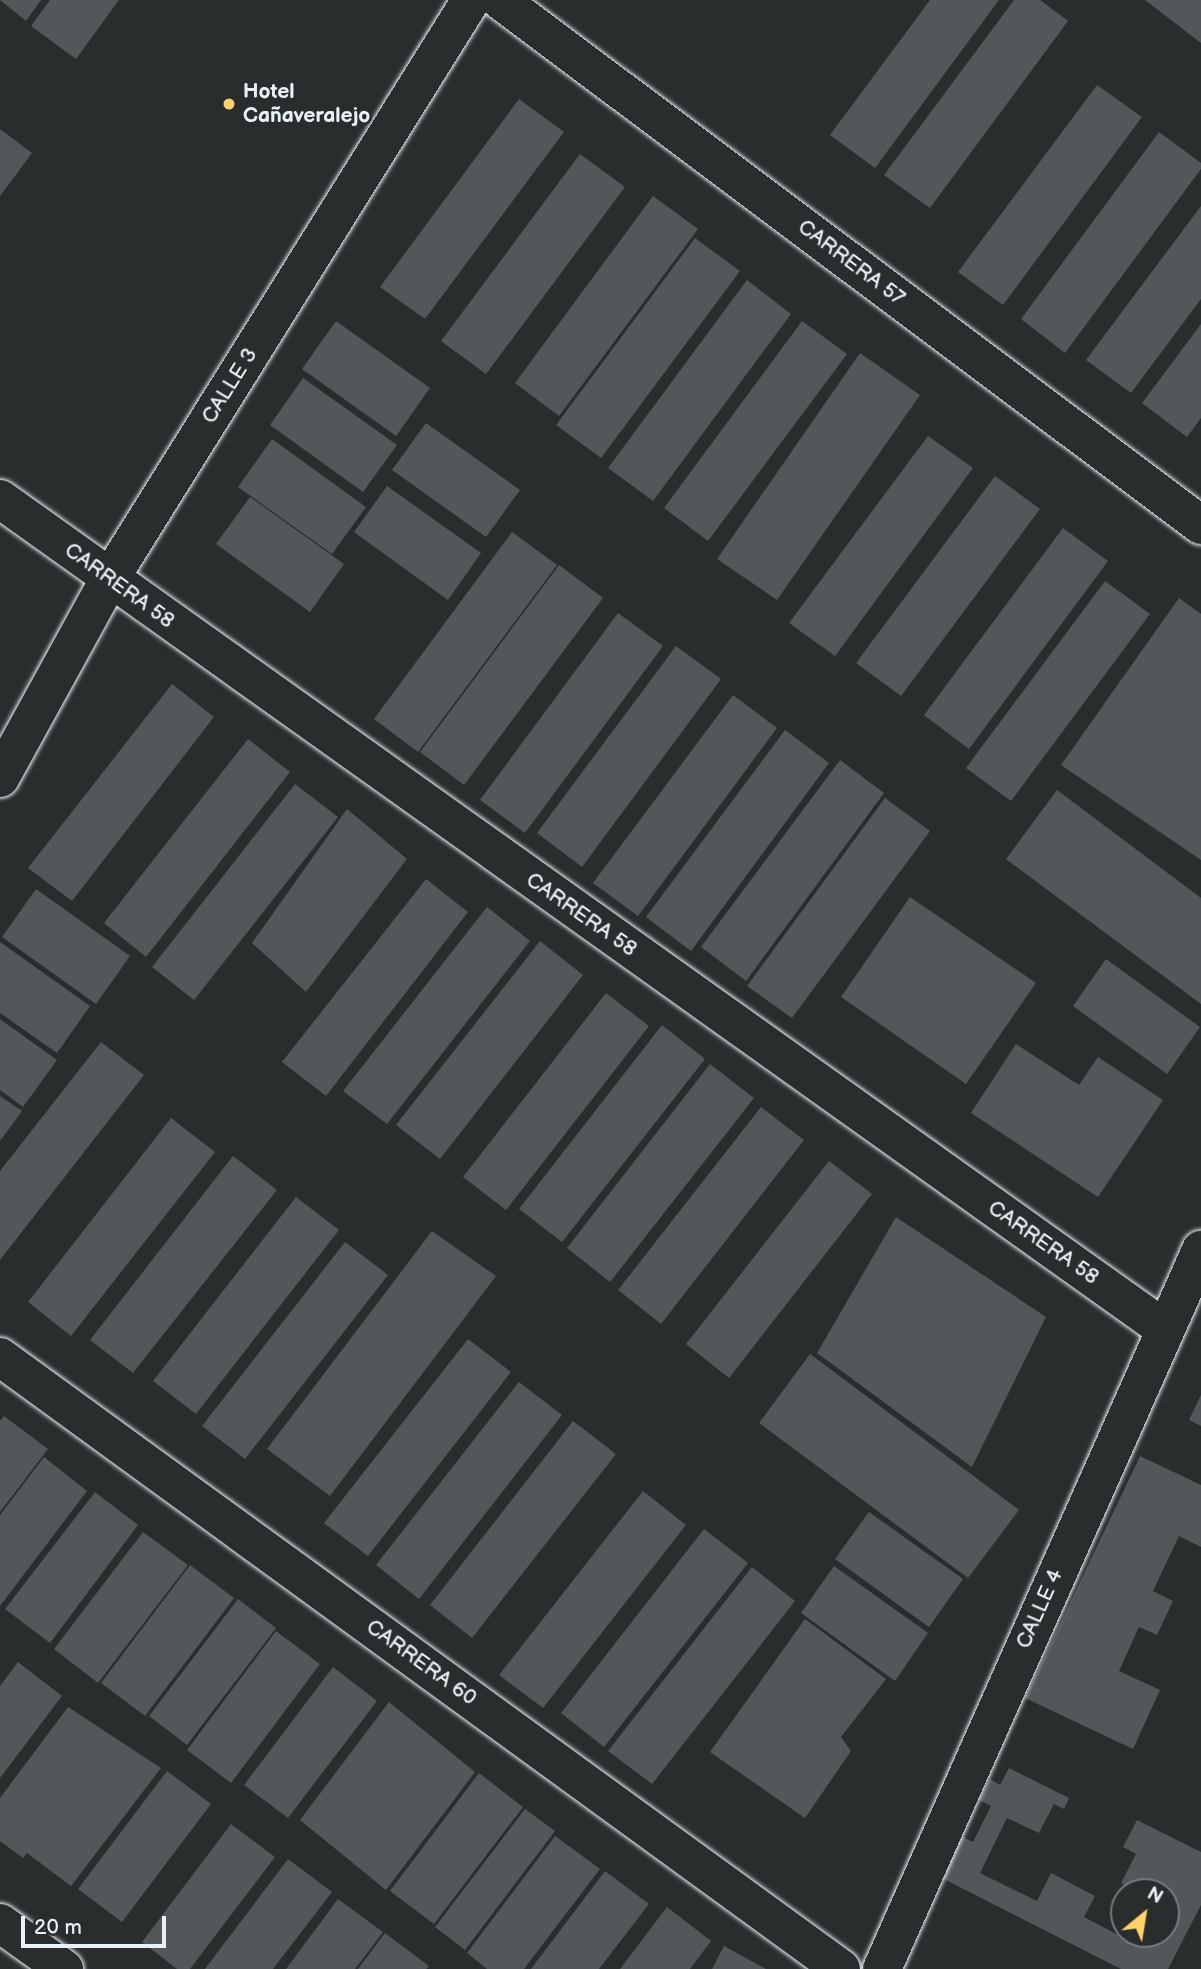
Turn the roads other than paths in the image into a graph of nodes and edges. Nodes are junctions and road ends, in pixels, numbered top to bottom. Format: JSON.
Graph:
{"nodes":[{"id":1,"x":471,"y":0,"type":"edge"},
{"id":2,"x":500,"y":0,"type":"edge"},
{"id":3,"x":0,"y":499,"type":"edge"},
{"id":4,"x":1201,"y":525,"type":"edge"},
{"id":5,"x":110,"y":580,"type":"junction"},
{"id":6,"x":0,"y":778,"type":"edge"},
{"id":7,"x":1201,"y":1250,"type":"edge"},
{"id":8,"x":1163,"y":1328,"type":"junction"},
{"id":9,"x":0,"y":1357,"type":"edge"},
{"id":10,"x":0,"y":1923,"type":"edge"},
{"id":11,"x":64,"y":1969,"type":"edge"},
{"id":12,"x":841,"y":1969,"type":"edge"},
{"id":13,"x":882,"y":1969,"type":"edge"}],
"edges":[{"from":1,"to":5,"type":"street","name":"CALLE 3"},
{"from":2,"to":4,"type":"street","name":"CARRERA 57"},
{"from":3,"to":5,"type":"street","name":"CARRERA 58"},
{"from":5,"to":6,"type":"street","name":"CALLE 3"},
{"from":5,"to":8,"type":"street","name":"CARRERA 58"},
{"from":7,"to":8,"type":"street","name":"CALLE 4"},
{"from":8,"to":13,"type":"street","name":"CALLE 4"},
{"from":9,"to":12,"type":"street","name":"CARRERA 60"},
{"from":10,"to":11,"type":"street"}]}
